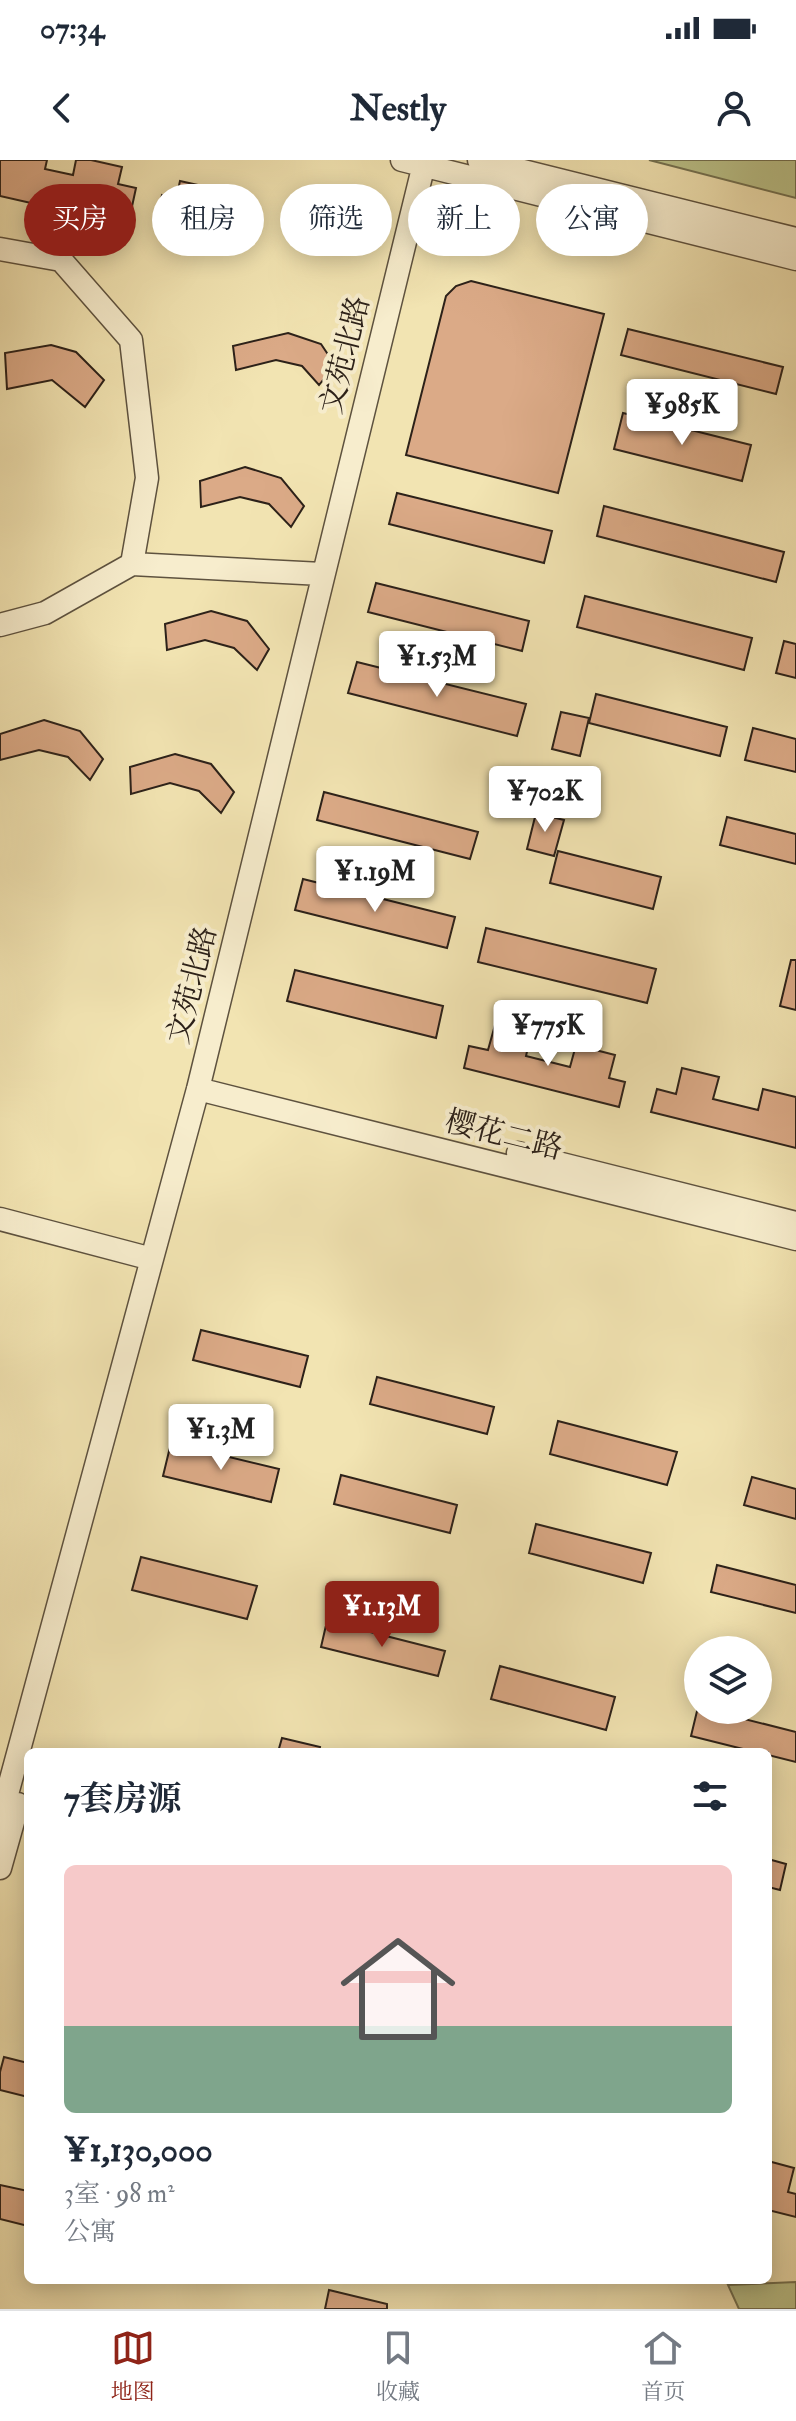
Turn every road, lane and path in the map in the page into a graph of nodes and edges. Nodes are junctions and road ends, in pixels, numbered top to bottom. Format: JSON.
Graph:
{"nodes":[{"id":1,"x":479,"y":160,"type":"edge"},
{"id":2,"x":426,"y":163,"type":"edge"},
{"id":3,"x":796,"y":239,"type":"edge"},
{"id":4,"x":0,"y":249,"type":"edge"},
{"id":5,"x":796,"y":259,"type":"edge"},
{"id":6,"x":132,"y":564,"type":"junction"},
{"id":7,"x":322,"y":574,"type":"junction"},
{"id":8,"x":0,"y":625,"type":"edge"},
{"id":9,"x":206,"y":1083,"type":"junction"},
{"id":10,"x":0,"y":1219,"type":"edge"},
{"id":11,"x":796,"y":1223,"type":"edge"},
{"id":12,"x":796,"y":1239,"type":"edge"},
{"id":13,"x":152,"y":1259,"type":"junction"},
{"id":14,"x":33,"y":1748,"type":"edge"},
{"id":15,"x":24,"y":1780,"type":"edge"},
{"id":16,"x":0,"y":1820,"type":"edge"},
{"id":17,"x":0,"y":1868,"type":"edge"}],
"edges":[{"from":1,"to":3,"type":"street"},
{"from":2,"to":5,"type":"street"},
{"from":2,"to":7,"type":"street","name":"文苑北路"},
{"from":2,"to":9,"type":"street","name":"文苑北路"},
{"from":4,"to":6,"type":"street"},
{"from":6,"to":7,"type":"street"},
{"from":6,"to":8,"type":"street"},
{"from":7,"to":9,"type":"street","name":"文苑北路"},
{"from":9,"to":11,"type":"street","name":"樱花二路"},
{"from":9,"to":12,"type":"street","name":"樱花二路"},
{"from":9,"to":13,"type":"street","name":"文苑北路"},
{"from":9,"to":14,"type":"street","name":"文苑北路"},
{"from":10,"to":13,"type":"street"},
{"from":13,"to":16,"type":"street","name":"文苑北路"},
{"from":15,"to":17,"type":"street"}]}
